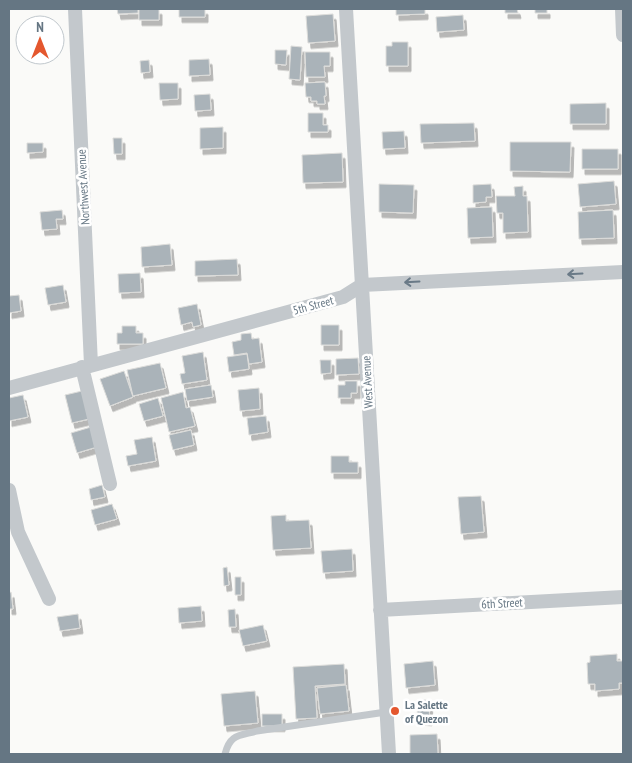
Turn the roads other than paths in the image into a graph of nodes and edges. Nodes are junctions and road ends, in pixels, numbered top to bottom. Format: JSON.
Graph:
{"nodes":[{"id":1,"x":75,"y":9,"type":"edge"},
{"id":2,"x":346,"y":9,"type":"edge"},
{"id":3,"x":622,"y":9,"type":"edge"},
{"id":4,"x":623,"y":35,"type":"edge"},
{"id":5,"x":623,"y":272,"type":"edge"},
{"id":6,"x":362,"y":285,"type":"junction"},
{"id":7,"x":87,"y":366,"type":"junction"},
{"id":8,"x":9,"y":388,"type":"edge"},
{"id":9,"x":110,"y":484,"type":"dead end"},
{"id":10,"x":9,"y":490,"type":"edge"},
{"id":11,"x":623,"y":597,"type":"edge"},
{"id":12,"x":49,"y":598,"type":"dead end"},
{"id":13,"x":380,"y":610,"type":"junction"},
{"id":14,"x":386,"y":712,"type":"junction"},
{"id":15,"x":225,"y":754,"type":"edge"},
{"id":16,"x":389,"y":754,"type":"edge"}],
"edges":[{"from":1,"to":7,"type":"street","name":"Northwest Avenue"},
{"from":2,"to":6,"type":"street","name":"West Avenue"},
{"from":3,"to":4,"type":"street"},
{"from":5,"to":6,"type":"street","name":"5th Street","one_way":true},
{"from":6,"to":7,"type":"street","name":"5th Street"},
{"from":6,"to":13,"type":"street","name":"West Avenue"},
{"from":7,"to":8,"type":"street","name":"5th Street"},
{"from":7,"to":9,"type":"street","name":"Northwest Avenue"},
{"from":10,"to":12,"type":"street"},
{"from":11,"to":13,"type":"street","name":"6th Street"},
{"from":13,"to":14,"type":"street","name":"West Avenue"},
{"from":14,"to":15,"type":"lane"},
{"from":14,"to":16,"type":"street","name":"West Avenue"}]}
